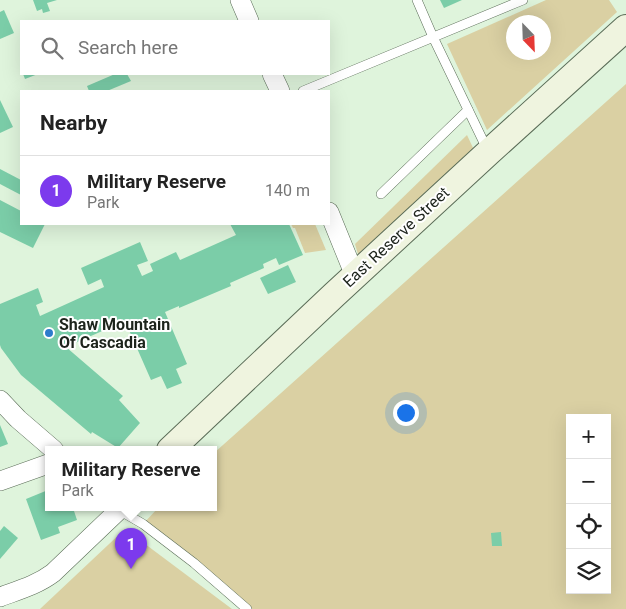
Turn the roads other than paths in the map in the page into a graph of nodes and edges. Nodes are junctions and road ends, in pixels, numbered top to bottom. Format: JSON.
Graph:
{"nodes":[{"id":1,"x":240,"y":0,"type":"edge"},
{"id":2,"x":418,"y":0,"type":"edge"},
{"id":3,"x":523,"y":0,"type":"edge"},
{"id":4,"x":249,"y":20,"type":"edge"},
{"id":5,"x":626,"y":28,"type":"edge"},
{"id":6,"x":433,"y":37,"type":"junction"},
{"id":7,"x":272,"y":75,"type":"edge"},
{"id":8,"x":280,"y":90,"type":"edge"},
{"id":9,"x":305,"y":90,"type":"edge"},
{"id":10,"x":468,"y":110,"type":"junction"},
{"id":11,"x":489,"y":152,"type":"junction"},
{"id":12,"x":381,"y":194,"type":"dead end"},
{"id":13,"x":330,"y":214,"type":"edge"},
{"id":14,"x":355,"y":276,"type":"junction"},
{"id":15,"x":0,"y":400,"type":"edge"},
{"id":16,"x":49,"y":446,"type":"edge"},
{"id":17,"x":174,"y":446,"type":"edge"},
{"id":18,"x":45,"y":465,"type":"edge"},
{"id":19,"x":0,"y":481,"type":"edge"},
{"id":20,"x":118,"y":511,"type":"edge"},
{"id":21,"x":123,"y":511,"type":"edge"},
{"id":22,"x":0,"y":597,"type":"edge"},
{"id":23,"x":246,"y":609,"type":"edge"}],
"edges":[{"from":1,"to":4,"type":"street"},
{"from":2,"to":6,"type":"lane"},
{"from":3,"to":6,"type":"lane"},
{"from":5,"to":11,"type":"street","name":"East Reserve Street"},
{"from":6,"to":9,"type":"lane"},
{"from":6,"to":10,"type":"lane"},
{"from":7,"to":8,"type":"street"},
{"from":10,"to":11,"type":"lane"},
{"from":10,"to":12,"type":"lane"},
{"from":11,"to":14,"type":"street","name":"East Reserve Street"},
{"from":13,"to":14,"type":"street"},
{"from":14,"to":17,"type":"street","name":"East Reserve Street"},
{"from":15,"to":16,"type":"street"},
{"from":18,"to":19,"type":"street"},
{"from":20,"to":22,"type":"street"},
{"from":21,"to":23,"type":"lane"}]}
